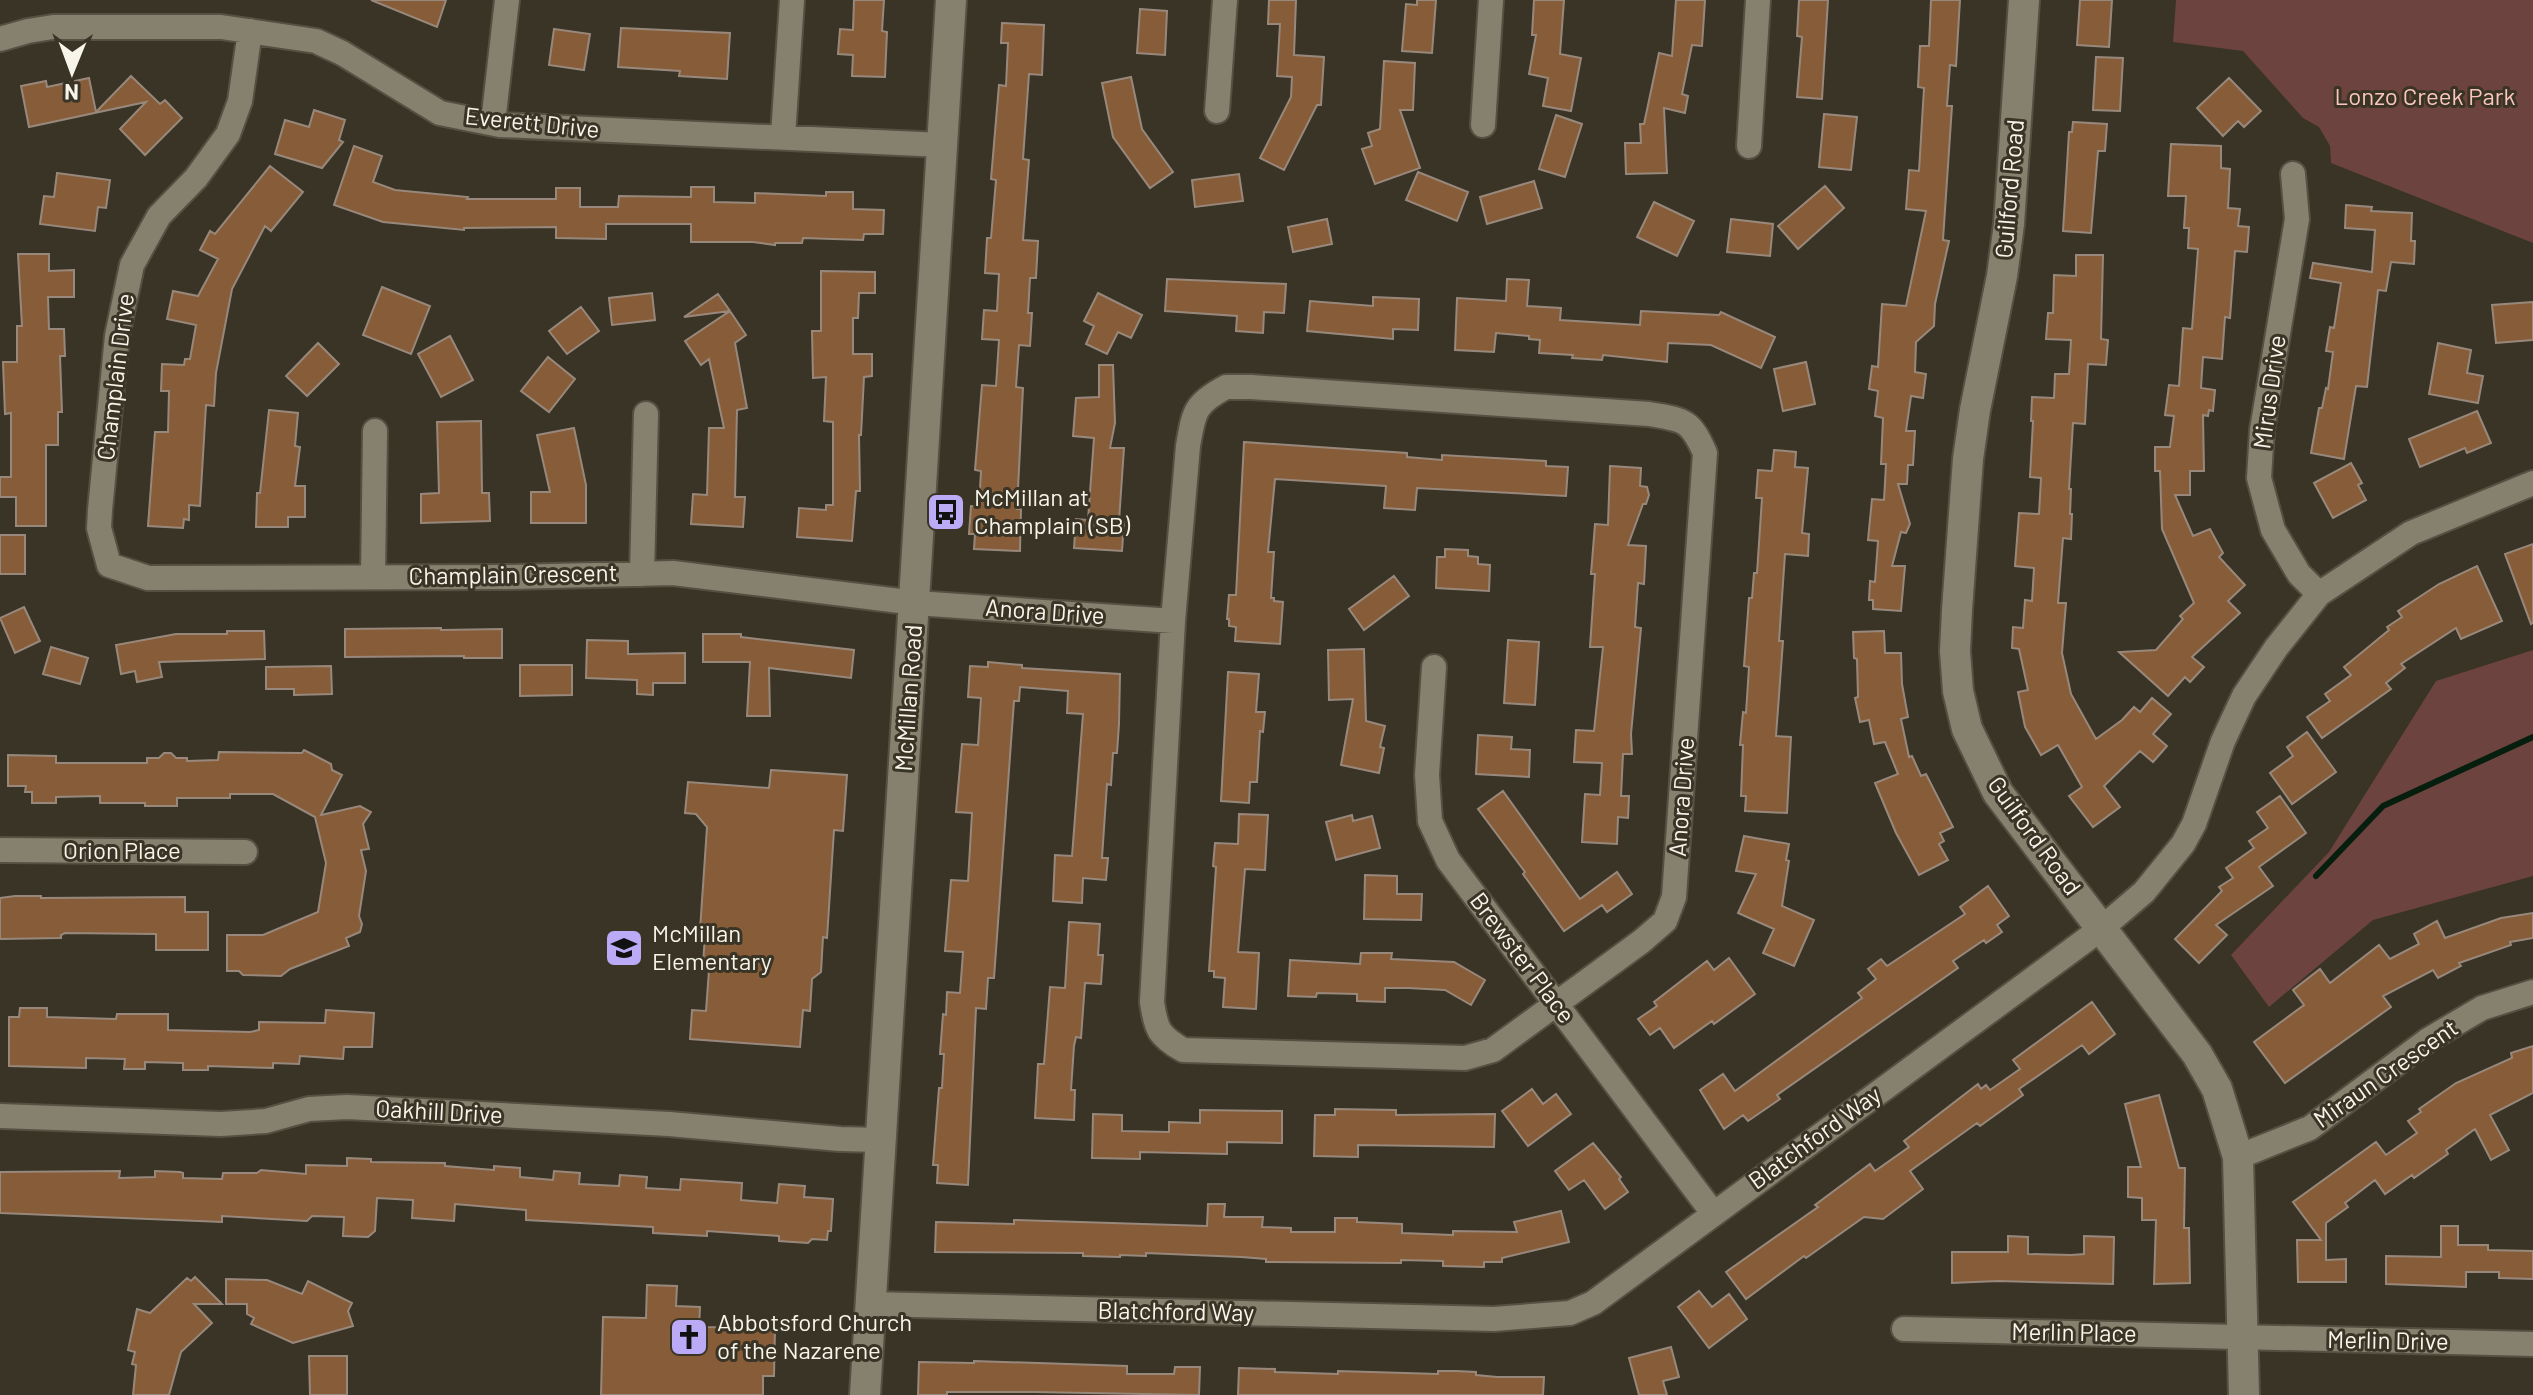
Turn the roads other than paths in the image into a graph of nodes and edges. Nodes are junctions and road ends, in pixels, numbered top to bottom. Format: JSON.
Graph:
{"nodes":[{"id":1,"x":507,"y":0,"type":"edge"},
{"id":2,"x":792,"y":0,"type":"edge"},
{"id":3,"x":951,"y":0,"type":"edge"},
{"id":4,"x":1225,"y":0,"type":"edge"},
{"id":5,"x":1491,"y":0,"type":"edge"},
{"id":6,"x":1758,"y":0,"type":"edge"},
{"id":7,"x":2024,"y":0,"type":"edge"},
{"id":8,"x":250,"y":31,"type":"junction"},
{"id":9,"x":0,"y":39,"type":"edge"},
{"id":10,"x":1217,"y":111,"type":"dead end"},
{"id":11,"x":493,"y":123,"type":"junction"},
{"id":12,"x":1483,"y":125,"type":"dead end"},
{"id":13,"x":783,"y":136,"type":"junction"},
{"id":14,"x":942,"y":145,"type":"junction"},
{"id":15,"x":1749,"y":146,"type":"dead end"},
{"id":16,"x":2293,"y":174,"type":"dead end"},
{"id":17,"x":646,"y":414,"type":"dead end"},
{"id":18,"x":375,"y":431,"type":"dead end"},
{"id":19,"x":2533,"y":483,"type":"edge"},
{"id":20,"x":109,"y":565,"type":"joint"},
{"id":21,"x":642,"y":574,"type":"junction"},
{"id":22,"x":373,"y":577,"type":"junction"},
{"id":23,"x":2319,"y":594,"type":"junction"},
{"id":24,"x":916,"y":603,"type":"junction"},
{"id":25,"x":1173,"y":621,"type":"junction"},
{"id":26,"x":1434,"y":667,"type":"dead end"},
{"id":27,"x":0,"y":850,"type":"edge"},
{"id":28,"x":245,"y":852,"type":"dead end"},
{"id":29,"x":2102,"y":928,"type":"junction"},
{"id":30,"x":2533,"y":992,"type":"edge"},
{"id":31,"x":1558,"y":1005,"type":"junction"},
{"id":32,"x":0,"y":1116,"type":"edge"},
{"id":33,"x":880,"y":1140,"type":"junction"},
{"id":34,"x":2238,"y":1157,"type":"junction"},
{"id":35,"x":1713,"y":1213,"type":"junction"},
{"id":36,"x":870,"y":1304,"type":"junction"},
{"id":37,"x":1904,"y":1329,"type":"dead end"},
{"id":38,"x":2244,"y":1337,"type":"junction"},
{"id":39,"x":2533,"y":1344,"type":"edge"},
{"id":40,"x":865,"y":1395,"type":"edge"},
{"id":41,"x":2244,"y":1395,"type":"edge"}],
"edges":[{"from":1,"to":11,"type":"street"},
{"from":2,"to":13,"type":"street"},
{"from":3,"to":14,"type":"street","name":"McMillan Road"},
{"from":4,"to":10,"type":"street"},
{"from":5,"to":12,"type":"street"},
{"from":6,"to":15,"type":"street"},
{"from":7,"to":29,"type":"street","name":"Guilford Road"},
{"from":8,"to":9,"type":"street","name":"Everett Drive"},
{"from":8,"to":11,"type":"street","name":"Everett Drive"},
{"from":8,"to":20,"type":"street","name":"Champlain Drive"},
{"from":11,"to":13,"type":"street","name":"Everett Drive"},
{"from":13,"to":14,"type":"street","name":"Everett Drive"},
{"from":14,"to":24,"type":"street","name":"McMillan Road"},
{"from":16,"to":23,"type":"street","name":"Mirus Drive"},
{"from":17,"to":21,"type":"street"},
{"from":18,"to":22,"type":"street"},
{"from":19,"to":23,"type":"street","name":"Blatchford Way"},
{"from":20,"to":22,"type":"street","name":"Champlain Crescent"},
{"from":21,"to":22,"type":"street","name":"Champlain Crescent"},
{"from":21,"to":24,"type":"street","name":"Champlain Crescent"},
{"from":23,"to":29,"type":"street","name":"Blatchford Way"},
{"from":24,"to":25,"type":"street","name":"Anora Drive"},
{"from":24,"to":33,"type":"street","name":"McMillan Road"},
{"from":25,"to":31,"type":"street","name":"Anora Drive"},
{"from":25,"to":31,"type":"street","name":"Anora Drive"},
{"from":26,"to":31,"type":"street","name":"Brewster Place"},
{"from":27,"to":28,"type":"street","name":"Orion Place"},
{"from":29,"to":34,"type":"street","name":"Guilford Road"},
{"from":29,"to":35,"type":"street","name":"Blatchford Way"},
{"from":30,"to":34,"type":"street","name":"Miraun Crescent"},
{"from":31,"to":35,"type":"street","name":"Brewster Place"},
{"from":32,"to":33,"type":"street","name":"Oakhill Drive"},
{"from":33,"to":36,"type":"street","name":"McMillan Road"},
{"from":34,"to":38,"type":"street","name":"Guilford Road"},
{"from":35,"to":36,"type":"street","name":"Blatchford Way"},
{"from":36,"to":40,"type":"street","name":"McMillan Road"},
{"from":37,"to":38,"type":"street","name":"Merlin Place"},
{"from":38,"to":39,"type":"street","name":"Merlin Drive"},
{"from":38,"to":41,"type":"street","name":"Guilford Road"}]}
